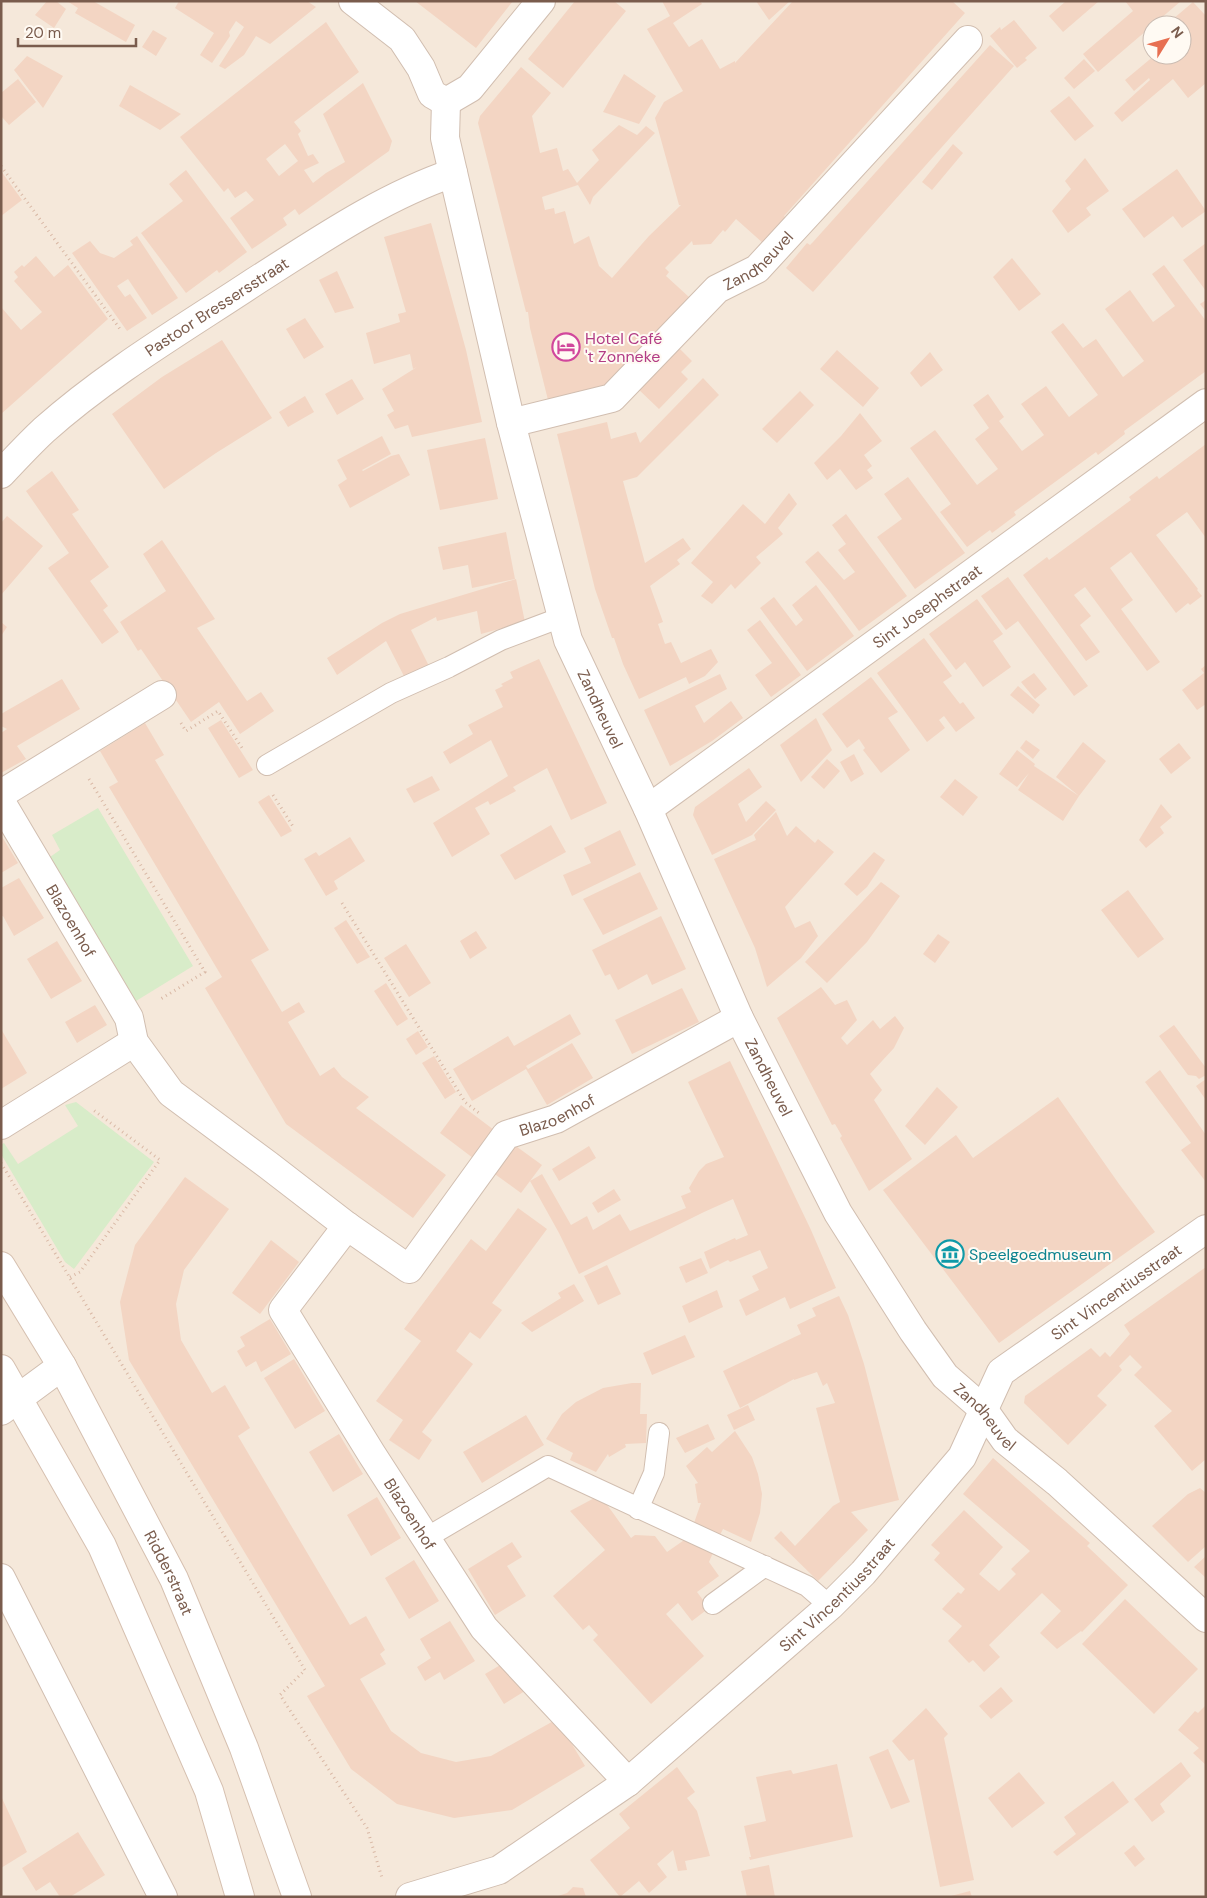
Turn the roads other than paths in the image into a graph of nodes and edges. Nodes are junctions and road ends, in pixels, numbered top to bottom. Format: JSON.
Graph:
{"nodes":[{"id":1,"x":353,"y":1,"type":"edge"},
{"id":2,"x":541,"y":1,"type":"edge"},
{"id":3,"x":968,"y":40,"type":"dead end"},
{"id":4,"x":446,"y":102,"type":"junction"},
{"id":5,"x":453,"y":173,"type":"junction"},
{"id":6,"x":1206,"y":403,"type":"edge"},
{"id":7,"x":511,"y":424,"type":"junction"},
{"id":8,"x":1,"y":474,"type":"edge"},
{"id":9,"x":562,"y":617,"type":"junction"},
{"id":10,"x":162,"y":695,"type":"road end"},
{"id":11,"x":267,"y":765,"type":"dead end"},
{"id":12,"x":1,"y":794,"type":"edge"},
{"id":13,"x":1,"y":802,"type":"edge"},
{"id":14,"x":648,"y":809,"type":"junction"},
{"id":15,"x":739,"y":1018,"type":"junction"},
{"id":16,"x":131,"y":1030,"type":"junction"},
{"id":17,"x":1,"y":1125,"type":"edge"},
{"id":18,"x":347,"y":1226,"type":"junction"},
{"id":19,"x":1206,"y":1229,"type":"edge"},
{"id":20,"x":1,"y":1266,"type":"edge"},
{"id":21,"x":62,"y":1366,"type":"junction"},
{"id":22,"x":1,"y":1369,"type":"edge"},
{"id":23,"x":9,"y":1405,"type":"edge"},
{"id":24,"x":983,"y":1409,"type":"junction"},
{"id":25,"x":658,"y":1433,"type":"dead end"},
{"id":26,"x":638,"y":1509,"type":"junction"},
{"id":27,"x":426,"y":1538,"type":"junction"},
{"id":28,"x":765,"y":1566,"type":"junction"},
{"id":29,"x":1,"y":1578,"type":"edge"},
{"id":30,"x":713,"y":1604,"type":"dead end"},
{"id":31,"x":830,"y":1606,"type":"junction"},
{"id":32,"x":1206,"y":1618,"type":"edge"},
{"id":33,"x":628,"y":1782,"type":"junction"},
{"id":34,"x":163,"y":1897,"type":"edge"},
{"id":35,"x":240,"y":1897,"type":"edge"},
{"id":36,"x":297,"y":1897,"type":"edge"},
{"id":37,"x":410,"y":1897,"type":"edge"}],
"edges":[{"from":1,"to":4,"type":"street"},
{"from":2,"to":4,"type":"street"},
{"from":3,"to":7,"type":"street","name":"Zandheuvel"},
{"from":4,"to":5,"type":"street","name":"Zandheuvel"},
{"from":5,"to":7,"type":"street","name":"Zandheuvel"},
{"from":5,"to":8,"type":"street","name":"Pastoor Bressersstraat"},
{"from":6,"to":14,"type":"street","name":"Sint Josephstraat"},
{"from":7,"to":9,"type":"street","name":"Zandheuvel"},
{"from":9,"to":11,"type":"lane"},
{"from":9,"to":14,"type":"street","name":"Zandheuvel"},
{"from":10,"to":12,"type":"street"},
{"from":13,"to":16,"type":"street","name":"Blazoenhof"},
{"from":14,"to":15,"type":"street","name":"Zandheuvel"},
{"from":15,"to":18,"type":"street","name":"Blazoenhof"},
{"from":15,"to":24,"type":"street","name":"Zandheuvel"},
{"from":16,"to":17,"type":"street"},
{"from":16,"to":18,"type":"street","name":"Blazoenhof"},
{"from":18,"to":27,"type":"street","name":"Blazoenhof"},
{"from":19,"to":24,"type":"street","name":"Sint Vincentiusstraat"},
{"from":20,"to":21,"type":"street","name":"Ridderstraat"},
{"from":21,"to":23,"type":"street"},
{"from":21,"to":36,"type":"street","name":"Ridderstraat"},
{"from":22,"to":23,"type":"street"},
{"from":23,"to":35,"type":"street"},
{"from":24,"to":31,"type":"street","name":"Sint Vincentiusstraat"},
{"from":24,"to":32,"type":"street","name":"Zandheuvel"},
{"from":25,"to":26,"type":"lane"},
{"from":26,"to":27,"type":"lane"},
{"from":26,"to":28,"type":"lane"},
{"from":27,"to":33,"type":"street","name":"Blazoenhof"},
{"from":28,"to":30,"type":"lane"},
{"from":28,"to":31,"type":"lane"},
{"from":29,"to":34,"type":"street"},
{"from":31,"to":33,"type":"street","name":"Sint Vincentiusstraat"},
{"from":33,"to":37,"type":"street","name":"Sint Vincentiusstraat"}]}
